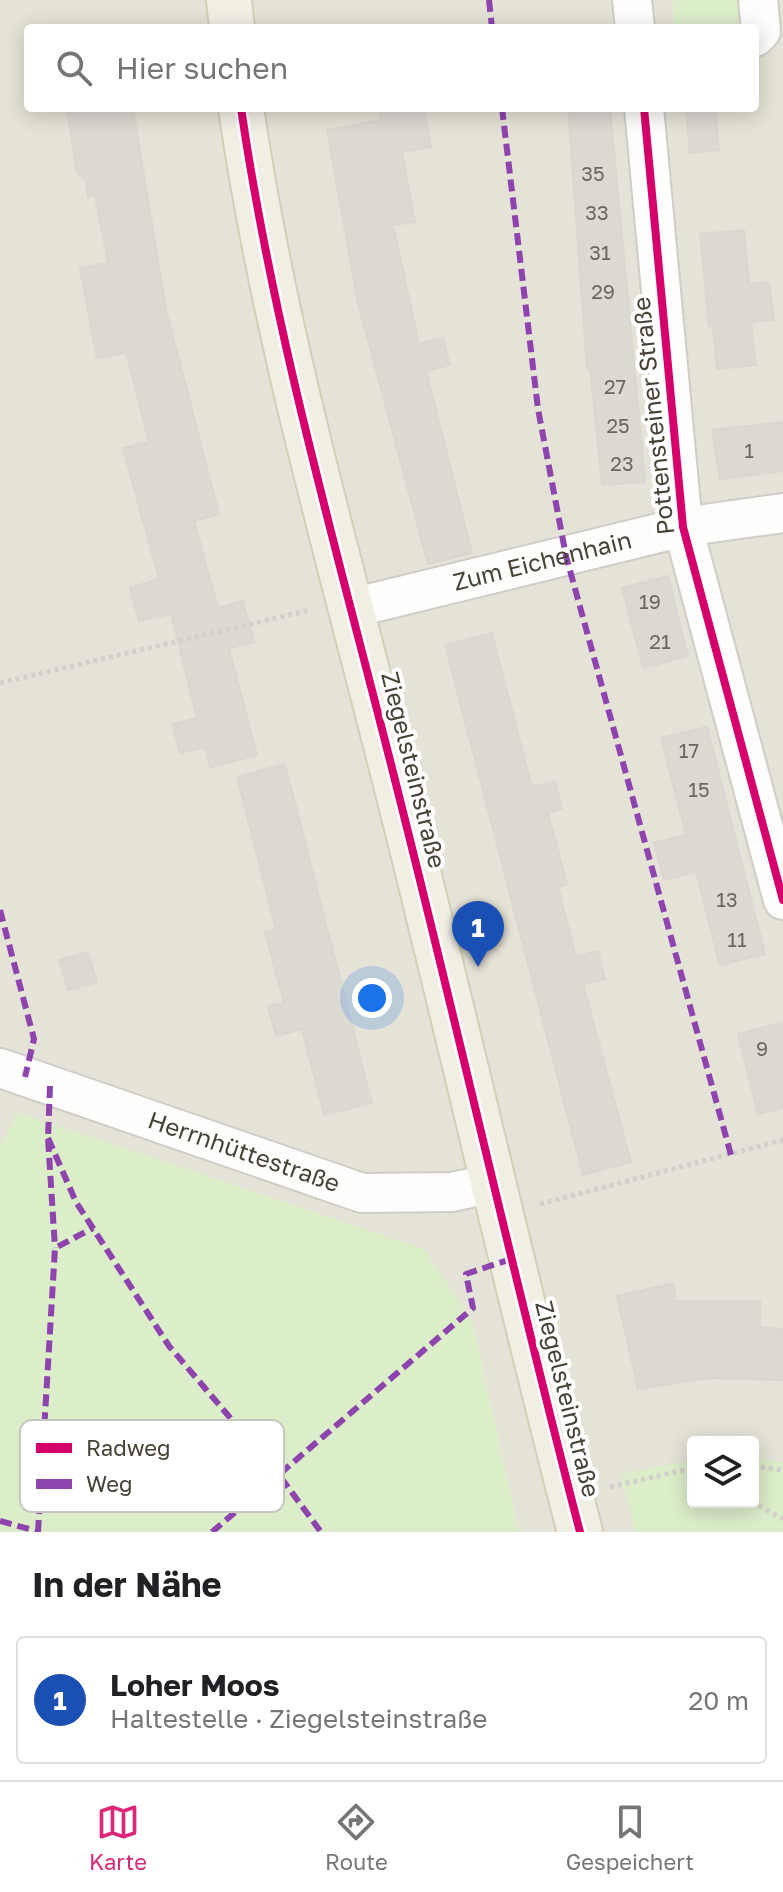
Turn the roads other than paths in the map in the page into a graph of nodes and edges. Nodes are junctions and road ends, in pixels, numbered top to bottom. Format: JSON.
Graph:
{"nodes":[{"id":1,"x":229,"y":0,"type":"edge"},
{"id":2,"x":632,"y":0,"type":"edge"},
{"id":3,"x":758,"y":0,"type":"edge"},
{"id":4,"x":232,"y":24,"type":"edge"},
{"id":5,"x":635,"y":24,"type":"edge"},
{"id":6,"x":759,"y":33,"type":"edge"},
{"id":7,"x":242,"y":112,"type":"edge"},
{"id":8,"x":644,"y":112,"type":"edge"},
{"id":9,"x":783,"y":513,"type":"edge"},
{"id":10,"x":683,"y":527,"type":"junction"},
{"id":11,"x":352,"y":608,"type":"junction"},
{"id":12,"x":783,"y":900,"type":"edge"},
{"id":13,"x":0,"y":1068,"type":"edge"},
{"id":14,"x":497,"y":1199,"type":"junction"},
{"id":15,"x":575,"y":1514,"type":"edge"}],
"edges":[{"from":1,"to":4,"type":"main road"},
{"from":2,"to":5,"type":"street"},
{"from":3,"to":6,"type":"street"},
{"from":7,"to":11,"type":"main road","name":"Ziegelsteinstraße"},
{"from":8,"to":10,"type":"street","name":"Pottensteiner Straße"},
{"from":9,"to":10,"type":"street","name":"Zum Eichenhain"},
{"from":10,"to":11,"type":"street","name":"Zum Eichenhain"},
{"from":10,"to":12,"type":"street","name":"Pottensteiner Straße"},
{"from":11,"to":14,"type":"main road","name":"Ziegelsteinstraße"},
{"from":13,"to":14,"type":"street","name":"Herrnhüttestraße"},
{"from":14,"to":15,"type":"main road","name":"Ziegelsteinstraße"}]}
